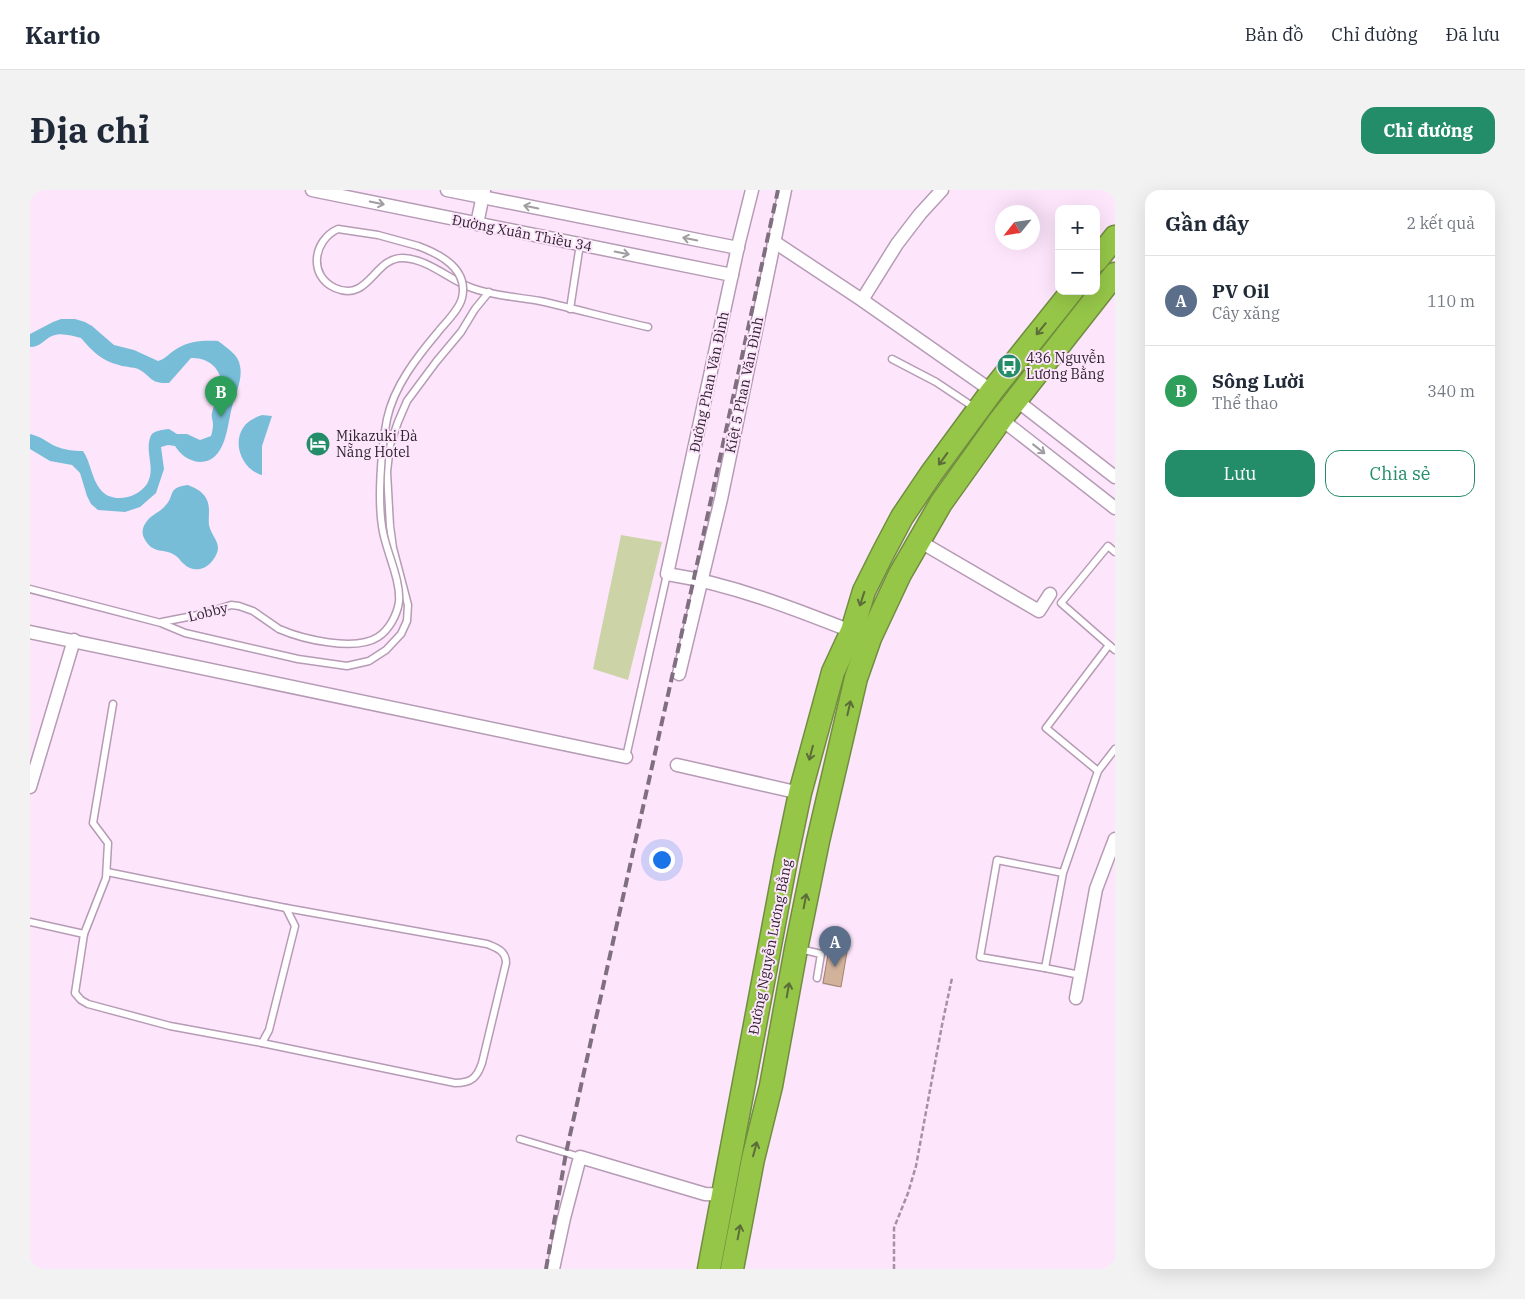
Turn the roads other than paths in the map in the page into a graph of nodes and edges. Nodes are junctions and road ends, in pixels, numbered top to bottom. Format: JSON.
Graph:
{"nodes":[{"id":1,"x":312,"y":190,"type":"edge"},
{"id":2,"x":447,"y":190,"type":"edge"},
{"id":3,"x":752,"y":190,"type":"edge"},
{"id":4,"x":785,"y":190,"type":"edge"},
{"id":5,"x":942,"y":190,"type":"edge"},
{"id":6,"x":483,"y":194,"type":"edge"},
{"id":7,"x":477,"y":224,"type":"junction"},
{"id":8,"x":1115,"y":237,"type":"edge"},
{"id":9,"x":773,"y":242,"type":"junction"},
{"id":10,"x":580,"y":244,"type":"junction"},
{"id":11,"x":738,"y":248,"type":"junction"},
{"id":12,"x":1100,"y":256,"type":"edge"},
{"id":13,"x":1115,"y":274,"type":"edge"},
{"id":14,"x":732,"y":275,"type":"junction"},
{"id":15,"x":489,"y":292,"type":"junction"},
{"id":16,"x":1069,"y":295,"type":"edge"},
{"id":17,"x":862,"y":300,"type":"junction"},
{"id":18,"x":570,"y":309,"type":"junction"},
{"id":19,"x":648,"y":327,"type":"dead end"},
{"id":20,"x":892,"y":359,"type":"dead end"},
{"id":21,"x":992,"y":391,"type":"junction"},
{"id":22,"x":1016,"y":400,"type":"junction"},
{"id":23,"x":978,"y":410,"type":"junction"},
{"id":24,"x":1000,"y":419,"type":"junction"},
{"id":25,"x":1115,"y":478,"type":"edge"},
{"id":26,"x":1115,"y":508,"type":"edge"},
{"id":27,"x":919,"y":541,"type":"junction"},
{"id":28,"x":1115,"y":552,"type":"edge"},
{"id":29,"x":667,"y":574,"type":"junction"},
{"id":30,"x":702,"y":581,"type":"junction"},
{"id":31,"x":30,"y":589,"type":"edge"},
{"id":32,"x":1050,"y":594,"type":"dead end"},
{"id":33,"x":161,"y":623,"type":"junction"},
{"id":34,"x":30,"y":632,"type":"edge"},
{"id":35,"x":861,"y":635,"type":"junction"},
{"id":36,"x":74,"y":640,"type":"junction"},
{"id":37,"x":1109,"y":644,"type":"junction"},
{"id":38,"x":1115,"y":650,"type":"edge"},
{"id":39,"x":679,"y":674,"type":"dead end"},
{"id":40,"x":113,"y":704,"type":"dead end"},
{"id":41,"x":1115,"y":749,"type":"edge"},
{"id":42,"x":626,"y":757,"type":"joint"},
{"id":43,"x":677,"y":765,"type":"dead end"},
{"id":44,"x":1098,"y":771,"type":"junction"},
{"id":45,"x":30,"y":787,"type":"edge"},
{"id":46,"x":800,"y":793,"type":"junction"},
{"id":47,"x":1115,"y":840,"type":"edge"},
{"id":48,"x":106,"y":872,"type":"junction"},
{"id":49,"x":1063,"y":873,"type":"junction"},
{"id":50,"x":286,"y":908,"type":"junction"},
{"id":51,"x":30,"y":922,"type":"edge"},
{"id":52,"x":84,"y":934,"type":"junction"},
{"id":53,"x":796,"y":949,"type":"junction"},
{"id":54,"x":1045,"y":968,"type":"junction"},
{"id":55,"x":1080,"y":975,"type":"junction"},
{"id":56,"x":817,"y":978,"type":"dead end"},
{"id":57,"x":1076,"y":998,"type":"dead end"},
{"id":58,"x":262,"y":1043,"type":"junction"},
{"id":59,"x":520,"y":1139,"type":"dead end"},
{"id":60,"x":580,"y":1158,"type":"junction"},
{"id":61,"x":723,"y":1195,"type":"junction"},
{"id":62,"x":745,"y":1197,"type":"junction"},
{"id":63,"x":732,"y":1268,"type":"edge"},
{"id":64,"x":554,"y":1269,"type":"edge"},
{"id":65,"x":709,"y":1269,"type":"edge"}],
"edges":[{"from":1,"to":7,"type":"street","name":"Đường Xuân Thiều 34","one_way":true},
{"from":2,"to":6,"type":"street","name":"Đường Xuân Thiều 34"},
{"from":3,"to":11,"type":"street","name":"Đường Phan Văn Đình"},
{"from":4,"to":9,"type":"street","name":"Kiệt 5 Phan Văn Đình"},
{"from":5,"to":17,"type":"street"},
{"from":6,"to":7,"type":"street"},
{"from":11,"to":6,"type":"street","name":"Đường Xuân Thiều 34","one_way":true},
{"from":7,"to":10,"type":"street","name":"Đường Xuân Thiều 34"},
{"from":8,"to":12,"type":"highway"},
{"from":9,"to":17,"type":"street"},
{"from":9,"to":30,"type":"street","name":"Kiệt 5 Phan Văn Đình"},
{"from":10,"to":14,"type":"street","name":"Đường Xuân Thiều 34","one_way":true},
{"from":10,"to":18,"type":"lane"},
{"from":11,"to":14,"type":"street","name":"Đường Phan Văn Đình"},
{"from":13,"to":22,"type":"highway","name":"Đường Nguyễn Lương Bằng"},
{"from":14,"to":29,"type":"street","name":"Đường Phan Văn Đình"},
{"from":15,"to":18,"type":"lane"},
{"from":15,"to":33,"type":"lane"},
{"from":15,"to":33,"type":"lane","name":"Lobby","bridge":true},
{"from":16,"to":21,"type":"highway","name":"Đường Nguyễn Lương Bằng","one_way":true},
{"from":17,"to":21,"type":"street"},
{"from":18,"to":19,"type":"lane"},
{"from":20,"to":23,"type":"lane"},
{"from":21,"to":23,"type":"highway","name":"Đường Nguyễn Lương Bằng"},
{"from":22,"to":24,"type":"highway","name":"Đường Nguyễn Lương Bằng"},
{"from":22,"to":25,"type":"street"},
{"from":23,"to":35,"type":"highway","name":"Đường Nguyễn Lương Bằng","one_way":true},
{"from":24,"to":26,"type":"street","one_way":true},
{"from":24,"to":27,"type":"highway","name":"Đường Nguyễn Lương Bằng"},
{"from":27,"to":32,"type":"street"},
{"from":27,"to":35,"type":"highway","name":"Đường Nguyễn Lương Bằng"},
{"from":28,"to":37,"type":"lane"},
{"from":29,"to":30,"type":"street"},
{"from":29,"to":42,"type":"lane"},
{"from":30,"to":35,"type":"street"},
{"from":30,"to":39,"type":"street","name":"Kiệt 5 Phan Văn Đình"},
{"from":31,"to":33,"type":"lane"},
{"from":34,"to":36,"type":"street"},
{"from":35,"to":46,"type":"highway","name":"Đường Nguyễn Lương Bằng","one_way":true},
{"from":53,"to":35,"type":"highway","name":"Đường Nguyễn Lương Bằng","one_way":true},
{"from":36,"to":42,"type":"street"},
{"from":36,"to":45,"type":"street"},
{"from":37,"to":38,"type":"lane"},
{"from":37,"to":44,"type":"lane"},
{"from":40,"to":48,"type":"lane"},
{"from":41,"to":44,"type":"lane"},
{"from":43,"to":46,"type":"street"},
{"from":44,"to":49,"type":"lane"},
{"from":46,"to":61,"type":"highway","name":"Đường Nguyễn Lương Bằng"},
{"from":47,"to":55,"type":"street"},
{"from":48,"to":50,"type":"lane"},
{"from":48,"to":52,"type":"lane"},
{"from":49,"to":54,"type":"lane"},
{"from":49,"to":54,"type":"lane"},
{"from":50,"to":58,"type":"lane"},
{"from":50,"to":58,"type":"lane"},
{"from":51,"to":52,"type":"lane"},
{"from":52,"to":58,"type":"lane"},
{"from":53,"to":56,"type":"lane"},
{"from":62,"to":53,"type":"highway","name":"Đường Nguyễn Lương Bằng","one_way":true},
{"from":54,"to":55,"type":"lane"},
{"from":55,"to":57,"type":"street"},
{"from":59,"to":60,"type":"lane"},
{"from":60,"to":61,"type":"street"},
{"from":60,"to":64,"type":"street"},
{"from":61,"to":62,"type":"street"},
{"from":61,"to":65,"type":"highway","name":"Đường Nguyễn Lương Bằng"},
{"from":63,"to":62,"type":"highway","name":"Đường Nguyễn Lương Bằng","one_way":true}]}
